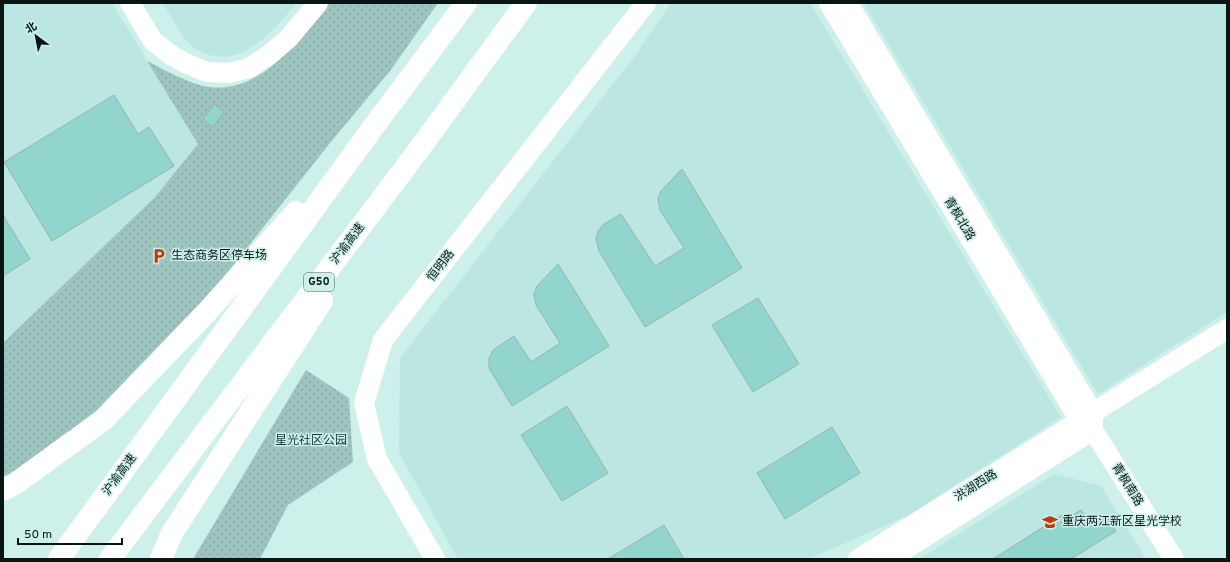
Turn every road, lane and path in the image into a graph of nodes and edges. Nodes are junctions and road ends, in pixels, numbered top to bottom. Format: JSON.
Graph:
{"nodes":[{"id":1,"x":130,"y":3,"type":"edge"},
{"id":2,"x":138,"y":3,"type":"edge"},
{"id":3,"x":318,"y":3,"type":"edge"},
{"id":4,"x":466,"y":3,"type":"edge"},
{"id":5,"x":526,"y":3,"type":"edge"},
{"id":6,"x":646,"y":3,"type":"edge"},
{"id":7,"x":829,"y":3,"type":"edge"},
{"id":8,"x":848,"y":3,"type":"edge"},
{"id":9,"x":171,"y":55,"type":"junction"},
{"id":10,"x":377,"y":122,"type":"junction"},
{"id":11,"x":414,"y":156,"type":"junction"},
{"id":12,"x":1227,"y":329,"type":"edge"},
{"id":13,"x":1089,"y":421,"type":"junction"},
{"id":14,"x":3,"y":490,"type":"edge"},
{"id":15,"x":888,"y":555,"type":"edge"},
{"id":16,"x":59,"y":559,"type":"edge"},
{"id":17,"x":110,"y":559,"type":"edge"},
{"id":18,"x":161,"y":559,"type":"edge"},
{"id":19,"x":435,"y":559,"type":"edge"},
{"id":20,"x":844,"y":559,"type":"edge"},
{"id":21,"x":858,"y":559,"type":"edge"},
{"id":22,"x":1174,"y":559,"type":"edge"}],
"edges":[{"from":1,"to":9,"type":"street"},
{"from":2,"to":9,"type":"street"},
{"from":3,"to":9,"type":"street"},
{"from":4,"to":10,"type":"highway","name":"沪渝高速"},
{"from":5,"to":11,"type":"highway","name":"沪渝高速","number":"G50"},
{"from":6,"to":19,"type":"street","name":"恒明路"},
{"from":7,"to":13,"type":"street","name":"青枫北路"},
{"from":8,"to":13,"type":"street","name":"青枫北路"},
{"from":10,"to":14,"type":"highway"},
{"from":10,"to":16,"type":"highway","name":"沪渝高速"},
{"from":11,"to":17,"type":"highway","name":"沪渝高速","number":"G50"},
{"from":11,"to":18,"type":"highway"},
{"from":12,"to":13,"type":"street","name":"洪湖西路"},
{"from":13,"to":15,"type":"street","name":"洪湖西路"},
{"from":13,"to":22,"type":"street","name":"青枫南路"},
{"from":15,"to":20,"type":"street"},
{"from":15,"to":21,"type":"street","name":"洪湖西路"}]}
